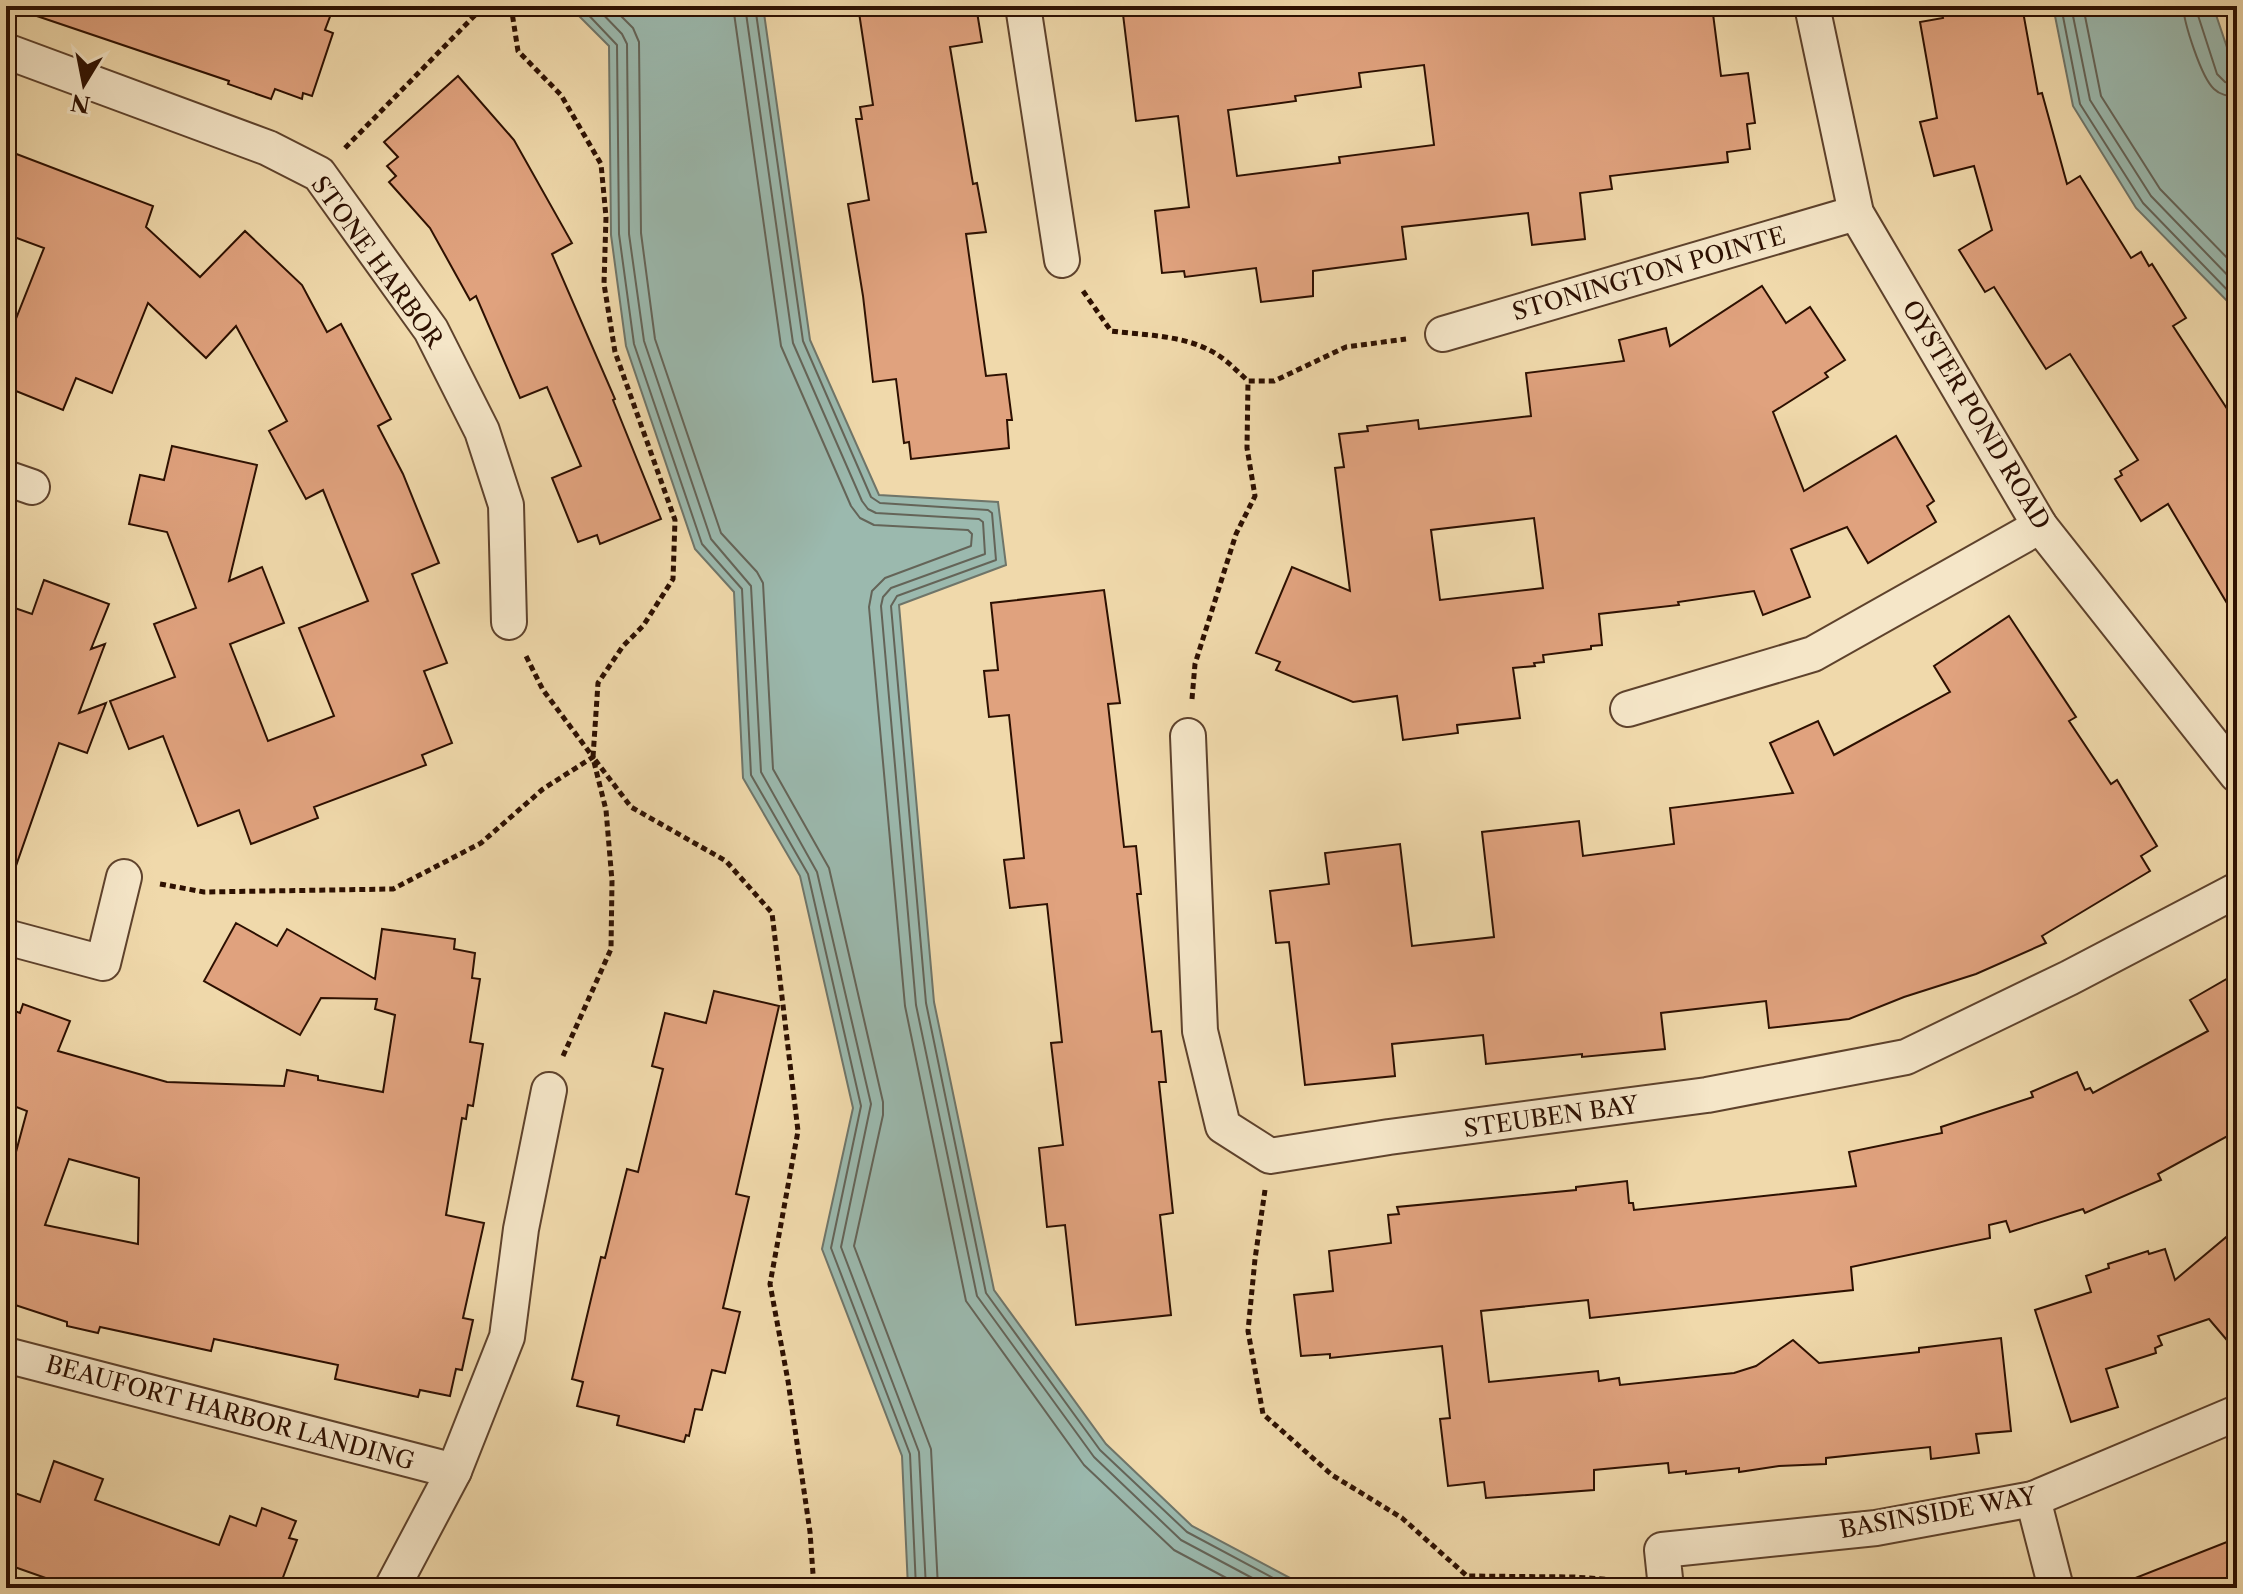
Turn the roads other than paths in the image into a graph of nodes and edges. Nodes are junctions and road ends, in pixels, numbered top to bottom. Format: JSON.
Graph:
{"nodes":[{"id":1,"x":1023,"y":6,"type":"edge"},
{"id":2,"x":1812,"y":6,"type":"edge"},
{"id":3,"x":6,"y":51,"type":"edge"},
{"id":4,"x":1856,"y":213,"type":"junction"},
{"id":5,"x":1062,"y":260,"type":"road end"},
{"id":6,"x":1443,"y":334,"type":"road end"},
{"id":7,"x":2040,"y":526,"type":"junction"},
{"id":8,"x":509,"y":622,"type":"road end"},
{"id":9,"x":1628,"y":709,"type":"dead end"},
{"id":10,"x":1188,"y":736,"type":"road end"},
{"id":11,"x":2237,"y":775,"type":"edge"},
{"id":12,"x":124,"y":877,"type":"road end"},
{"id":13,"x":2237,"y":890,"type":"edge"},
{"id":14,"x":6,"y":937,"type":"edge"},
{"id":15,"x":549,"y":1090,"type":"road end"},
{"id":16,"x":6,"y":1355,"type":"edge"},
{"id":17,"x":2237,"y":1413,"type":"edge"},
{"id":18,"x":454,"y":1471,"type":"junction"},
{"id":19,"x":2033,"y":1499,"type":"junction"},
{"id":20,"x":1666,"y":1586,"type":"edge"},
{"id":21,"x":392,"y":1588,"type":"edge"},
{"id":22,"x":2056,"y":1588,"type":"edge"}],
"edges":[{"from":1,"to":5,"type":"street"},
{"from":2,"to":4,"type":"street","name":"OYSTER POND ROAD"},
{"from":3,"to":8,"type":"street","name":"STONE HARBOR"},
{"from":4,"to":6,"type":"street","name":"STONINGTON POINTE"},
{"from":4,"to":7,"type":"street","name":"OYSTER POND ROAD"},
{"from":7,"to":9,"type":"street"},
{"from":7,"to":11,"type":"street","name":"OYSTER POND ROAD"},
{"from":10,"to":13,"type":"street","name":"STEUBEN BAY"},
{"from":12,"to":14,"type":"street"},
{"from":15,"to":18,"type":"street"},
{"from":16,"to":18,"type":"street","name":"BEAUFORT HARBOR LANDING"},
{"from":17,"to":19,"type":"street","name":"BASINSIDE WAY"},
{"from":18,"to":21,"type":"street"},
{"from":19,"to":20,"type":"street","name":"BASINSIDE WAY"},
{"from":19,"to":22,"type":"street"}]}
